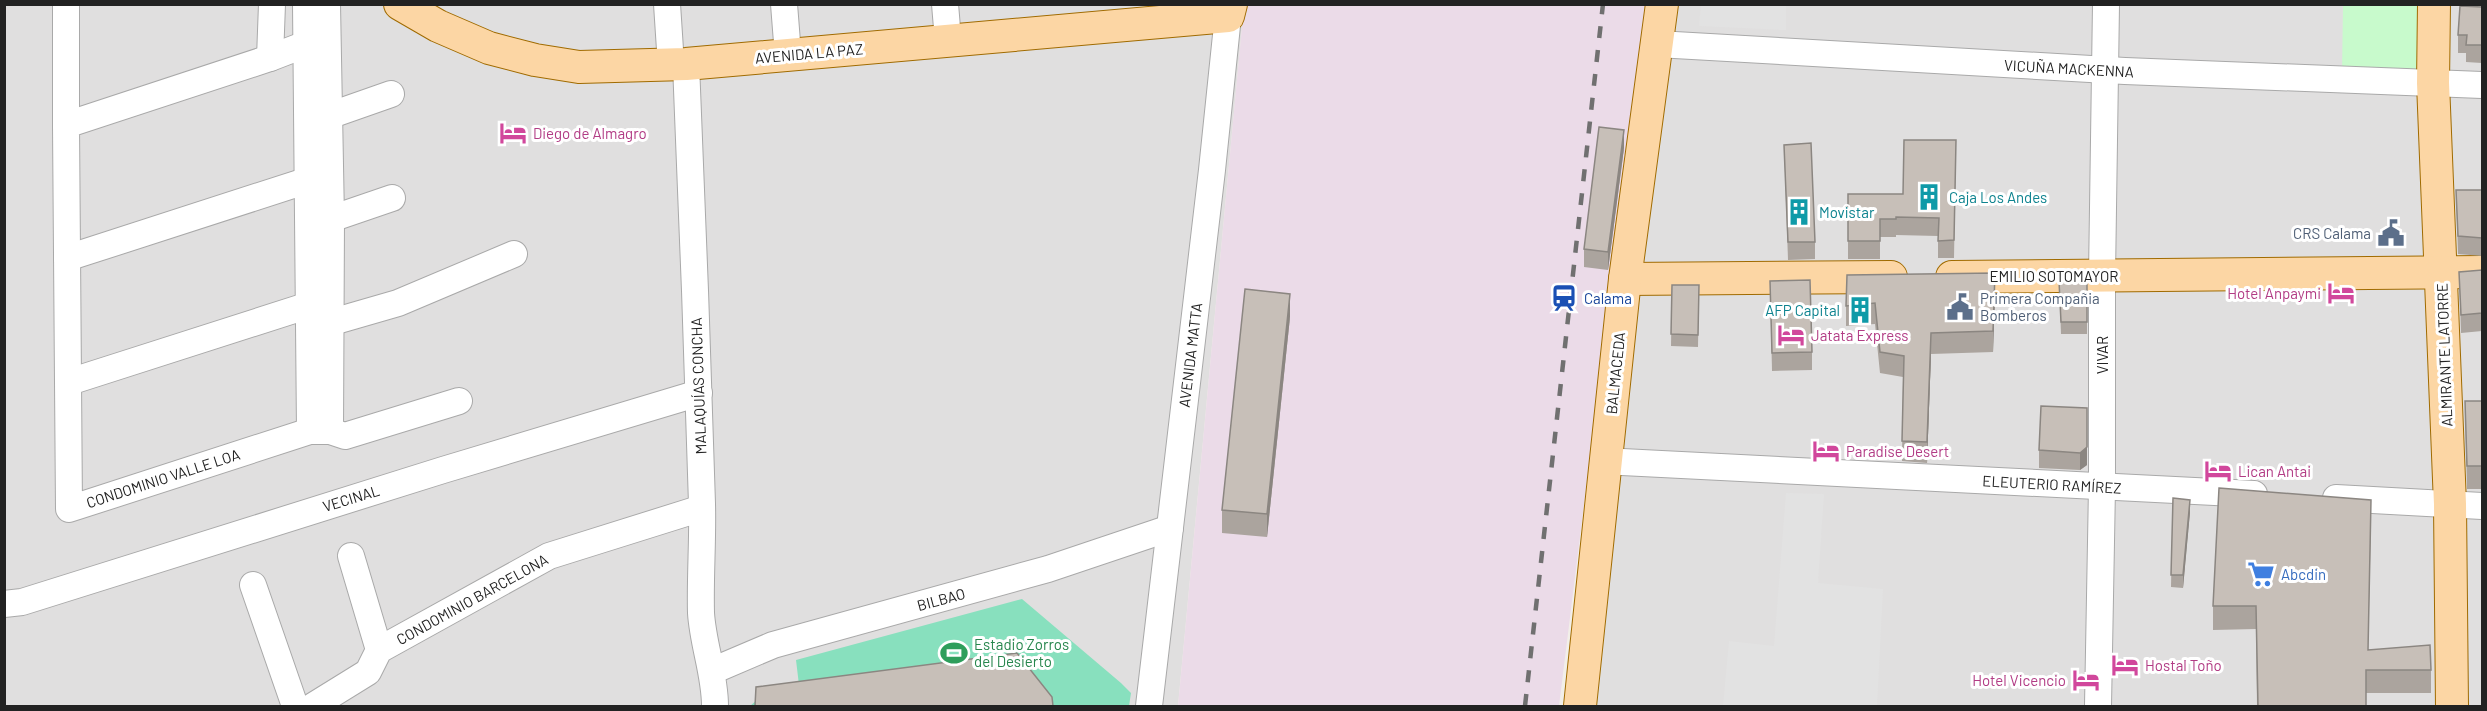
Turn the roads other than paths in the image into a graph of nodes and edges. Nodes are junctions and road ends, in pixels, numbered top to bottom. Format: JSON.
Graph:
{"nodes":[{"id":1,"x":66,"y":4,"type":"edge"},
{"id":2,"x":272,"y":4,"type":"edge"},
{"id":3,"x":306,"y":4,"type":"edge"},
{"id":4,"x":327,"y":4,"type":"edge"},
{"id":5,"x":400,"y":4,"type":"edge"},
{"id":6,"x":667,"y":4,"type":"edge"},
{"id":7,"x":784,"y":4,"type":"edge"},
{"id":8,"x":945,"y":4,"type":"edge"},
{"id":9,"x":1662,"y":4,"type":"edge"},
{"id":10,"x":1677,"y":4,"type":"edge"},
{"id":11,"x":2106,"y":4,"type":"edge"},
{"id":12,"x":2434,"y":4,"type":"edge"},
{"id":13,"x":1229,"y":10,"type":"edge"},
{"id":14,"x":1116,"y":14,"type":"edge"},
{"id":15,"x":948,"y":40,"type":"junction"},
{"id":16,"x":316,"y":41,"type":"junction"},
{"id":17,"x":1664,"y":45,"type":"junction"},
{"id":18,"x":788,"y":56,"type":"junction"},
{"id":19,"x":270,"y":58,"type":"junction"},
{"id":20,"x":678,"y":64,"type":"junction"},
{"id":21,"x":2104,"y":69,"type":"junction"},
{"id":22,"x":2433,"y":83,"type":"junction"},
{"id":23,"x":2482,"y":85,"type":"edge"},
{"id":24,"x":391,"y":94,"type":"dead end"},
{"id":25,"x":318,"y":119,"type":"junction"},
{"id":26,"x":66,"y":125,"type":"junction"},
{"id":27,"x":319,"y":177,"type":"junction"},
{"id":28,"x":392,"y":198,"type":"dead end"},
{"id":29,"x":320,"y":223,"type":"junction"},
{"id":30,"x":514,"y":254,"type":"dead end"},
{"id":31,"x":67,"y":258,"type":"junction"},
{"id":32,"x":2441,"y":272,"type":"junction"},
{"id":33,"x":2482,"y":272,"type":"edge"},
{"id":34,"x":2102,"y":276,"type":"junction"},
{"id":35,"x":1634,"y":279,"type":"junction"},
{"id":36,"x":320,"y":313,"type":"junction"},
{"id":37,"x":69,"y":382,"type":"junction"},
{"id":38,"x":699,"y":393,"type":"junction"},
{"id":39,"x":459,"y":401,"type":"dead end"},
{"id":40,"x":320,"y":431,"type":"junction"},
{"id":41,"x":1622,"y":462,"type":"junction"},
{"id":42,"x":2102,"y":487,"type":"junction"},
{"id":43,"x":2278,"y":495,"type":"edge"},
{"id":44,"x":2314,"y":497,"type":"edge"},
{"id":45,"x":2450,"y":504,"type":"junction"},
{"id":46,"x":2482,"y":506,"type":"edge"},
{"id":47,"x":702,"y":508,"type":"junction"},
{"id":48,"x":1170,"y":528,"type":"junction"},
{"id":49,"x":351,"y":556,"type":"dead end"},
{"id":50,"x":253,"y":585,"type":"dead end"},
{"id":51,"x":4,"y":604,"type":"edge"},
{"id":52,"x":380,"y":650,"type":"junction"},
{"id":53,"x":712,"y":671,"type":"junction"},
{"id":54,"x":295,"y":706,"type":"edge"},
{"id":55,"x":313,"y":706,"type":"edge"},
{"id":56,"x":715,"y":706,"type":"edge"},
{"id":57,"x":1149,"y":706,"type":"edge"},
{"id":58,"x":1580,"y":706,"type":"edge"},
{"id":59,"x":1599,"y":706,"type":"edge"},
{"id":60,"x":2098,"y":706,"type":"edge"},
{"id":61,"x":2452,"y":706,"type":"edge"}],
"edges":[{"from":1,"to":26,"type":"street","name":"CONDOMINIO VALLE LOA"},
{"from":2,"to":19,"type":"street"},
{"from":3,"to":16,"type":"street"},
{"from":4,"to":16,"type":"street"},
{"from":5,"to":20,"type":"main road","name":"AVENIDA LA PAZ"},
{"from":6,"to":20,"type":"street","name":"MALAQUÍAS CONCHA"},
{"from":7,"to":18,"type":"street"},
{"from":8,"to":15,"type":"street"},
{"from":9,"to":17,"type":"main road","name":"BALMACEDA"},
{"from":10,"to":17,"type":"main road","name":"BALMACEDA"},
{"from":11,"to":21,"type":"street","name":"VIVAR"},
{"from":12,"to":22,"type":"main road","name":"ALMIRANTE LATORRE"},
{"from":13,"to":14,"type":"main road","name":"AVENIDA LA PAZ"},
{"from":13,"to":48,"type":"street","name":"AVENIDA MATTA"},
{"from":14,"to":15,"type":"main road","name":"AVENIDA LA PAZ"},
{"from":15,"to":18,"type":"main road","name":"AVENIDA LA PAZ"},
{"from":16,"to":19,"type":"street"},
{"from":16,"to":25,"type":"street"},
{"from":17,"to":21,"type":"street","name":"VICUÑA MACKENNA"},
{"from":17,"to":35,"type":"main road","name":"BALMACEDA"},
{"from":18,"to":20,"type":"main road","name":"AVENIDA LA PAZ"},
{"from":19,"to":26,"type":"street"},
{"from":20,"to":38,"type":"street","name":"MALAQUÍAS CONCHA"},
{"from":21,"to":22,"type":"street","name":"VICUÑA MACKENNA"},
{"from":21,"to":34,"type":"street","name":"VIVAR"},
{"from":22,"to":23,"type":"street","name":"VICUÑA MACKENNA"},
{"from":22,"to":32,"type":"main road","name":"ALMIRANTE LATORRE"},
{"from":24,"to":25,"type":"street"},
{"from":25,"to":27,"type":"street"},
{"from":26,"to":31,"type":"street","name":"CONDOMINIO VALLE LOA"},
{"from":27,"to":29,"type":"street"},
{"from":27,"to":31,"type":"street"},
{"from":28,"to":29,"type":"street"},
{"from":29,"to":36,"type":"street"},
{"from":30,"to":36,"type":"street"},
{"from":31,"to":37,"type":"street","name":"CONDOMINIO VALLE LOA"},
{"from":32,"to":33,"type":"main road","name":"EMILIO SOTOMAYOR"},
{"from":32,"to":34,"type":"main road","name":"EMILIO SOTOMAYOR"},
{"from":32,"to":45,"type":"main road","name":"ALMIRANTE LATORRE"},
{"from":34,"to":35,"type":"main road","name":"EMILIO SOTOMAYOR"},
{"from":34,"to":42,"type":"street","name":"VIVAR"},
{"from":35,"to":41,"type":"main road","name":"BALMACEDA"},
{"from":35,"to":58,"type":"main road","name":"BALMACEDA"},
{"from":36,"to":37,"type":"street"},
{"from":36,"to":40,"type":"street"},
{"from":37,"to":40,"type":"street","name":"CONDOMINIO VALLE LOA"},
{"from":38,"to":47,"type":"street","name":"MALAQUÍAS CONCHA"},
{"from":38,"to":51,"type":"street","name":"VECINAL"},
{"from":39,"to":40,"type":"street","name":"CONDOMINIO VALLE LOA"},
{"from":41,"to":42,"type":"street","name":"ELEUTERIO RAMÍREZ"},
{"from":41,"to":59,"type":"main road","name":"BALMACEDA"},
{"from":42,"to":43,"type":"street","name":"ELEUTERIO RAMÍREZ"},
{"from":42,"to":60,"type":"street","name":"VIVAR"},
{"from":44,"to":45,"type":"street"},
{"from":45,"to":46,"type":"street"},
{"from":45,"to":61,"type":"main road","name":"ALMIRANTE LATORRE"},
{"from":47,"to":52,"type":"street","name":"CONDOMINIO BARCELONA"},
{"from":47,"to":53,"type":"street","name":"MALAQUÍAS CONCHA"},
{"from":48,"to":53,"type":"street","name":"BILBAO"},
{"from":48,"to":57,"type":"street","name":"AVENIDA MATTA"},
{"from":49,"to":52,"type":"street","name":"CONDOMINIO BARCELONA"},
{"from":50,"to":54,"type":"street"},
{"from":52,"to":55,"type":"street","name":"CONDOMINIO BARCELONA"},
{"from":53,"to":56,"type":"street","name":"MALAQUÍAS CONCHA"}]}
